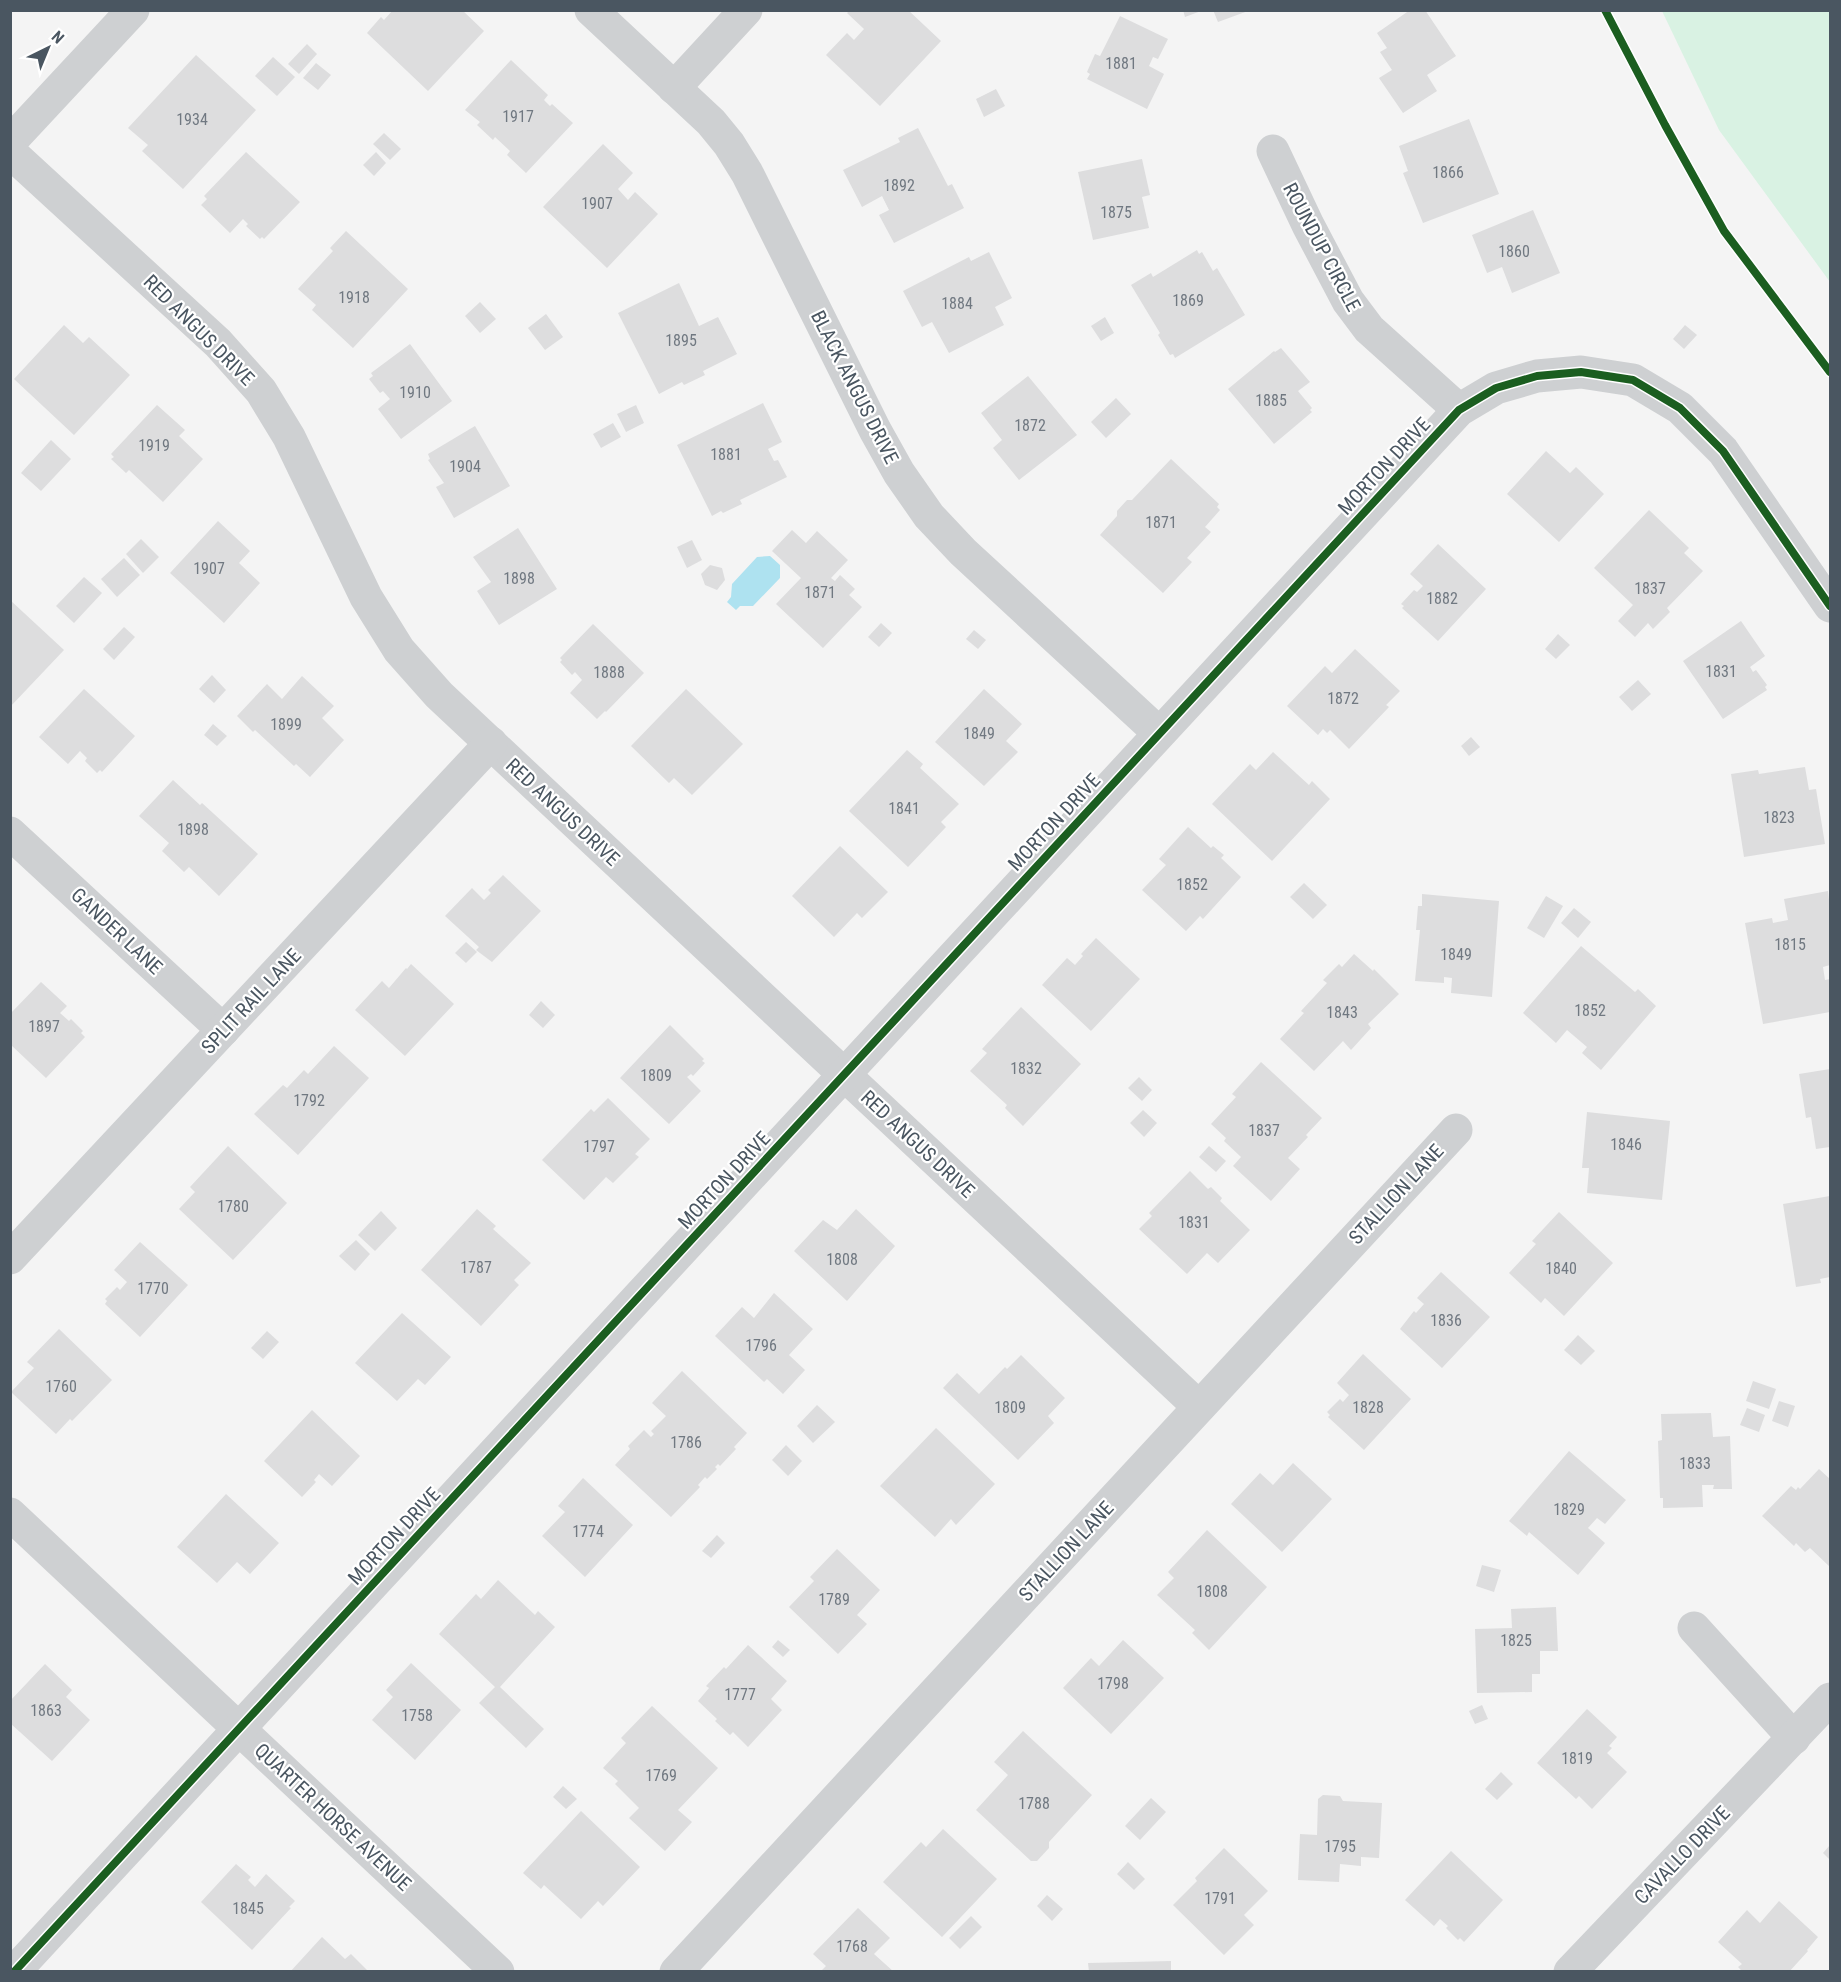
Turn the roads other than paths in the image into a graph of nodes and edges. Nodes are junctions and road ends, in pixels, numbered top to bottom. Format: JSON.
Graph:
{"nodes":[{"id":1,"x":133,"y":10,"type":"edge"},
{"id":2,"x":591,"y":10,"type":"edge"},
{"id":3,"x":746,"y":10,"type":"edge"},
{"id":4,"x":674,"y":88,"type":"junction"},
{"id":5,"x":10,"y":142,"type":"edge"},
{"id":6,"x":1273,"y":151,"type":"dead end"},
{"id":7,"x":10,"y":152,"type":"edge"},
{"id":8,"x":1459,"y":410,"type":"junction"},
{"id":9,"x":1830,"y":606,"type":"edge"},
{"id":10,"x":1159,"y":733,"type":"junction"},
{"id":11,"x":491,"y":743,"type":"junction"},
{"id":12,"x":10,"y":832,"type":"edge"},
{"id":13,"x":223,"y":1030,"type":"junction"},
{"id":14,"x":844,"y":1074,"type":"junction"},
{"id":15,"x":1456,"y":1130,"type":"dead end"},
{"id":16,"x":10,"y":1258,"type":"edge"},
{"id":17,"x":1199,"y":1407,"type":"junction"},
{"id":18,"x":10,"y":1514,"type":"edge"},
{"id":19,"x":1694,"y":1628,"type":"dead end"},
{"id":20,"x":1830,"y":1699,"type":"edge"},
{"id":21,"x":239,"y":1728,"type":"junction"},
{"id":22,"x":1794,"y":1738,"type":"junction"},
{"id":23,"x":14,"y":1971,"type":"edge"},
{"id":24,"x":498,"y":1971,"type":"edge"},
{"id":25,"x":676,"y":1971,"type":"edge"},
{"id":26,"x":1570,"y":1971,"type":"edge"}],
"edges":[{"from":1,"to":5,"type":"street"},
{"from":2,"to":4,"type":"street","name":"BLACK ANGUS DRIVE"},
{"from":3,"to":4,"type":"street"},
{"from":4,"to":10,"type":"street","name":"BLACK ANGUS DRIVE"},
{"from":6,"to":8,"type":"street","name":"ROUNDUP CIRCLE"},
{"from":7,"to":11,"type":"street","name":"RED ANGUS DRIVE"},
{"from":8,"to":9,"type":"street"},
{"from":8,"to":10,"type":"street","name":"MORTON DRIVE"},
{"from":10,"to":14,"type":"street","name":"MORTON DRIVE"},
{"from":11,"to":13,"type":"street","name":"SPLIT RAIL LANE"},
{"from":11,"to":14,"type":"street","name":"RED ANGUS DRIVE"},
{"from":12,"to":13,"type":"street","name":"GANDER LANE"},
{"from":13,"to":16,"type":"street","name":"SPLIT RAIL LANE"},
{"from":14,"to":17,"type":"street","name":"RED ANGUS DRIVE"},
{"from":14,"to":21,"type":"street","name":"MORTON DRIVE"},
{"from":15,"to":17,"type":"street","name":"STALLION LANE"},
{"from":17,"to":25,"type":"street","name":"STALLION LANE"},
{"from":18,"to":21,"type":"street","name":"QUARTER HORSE AVENUE"},
{"from":19,"to":22,"type":"street"},
{"from":20,"to":22,"type":"street","name":"CAVALLO DRIVE"},
{"from":21,"to":23,"type":"street","name":"MORTON DRIVE"},
{"from":21,"to":24,"type":"street","name":"QUARTER HORSE AVENUE"},
{"from":22,"to":26,"type":"street","name":"CAVALLO DRIVE"}]}
